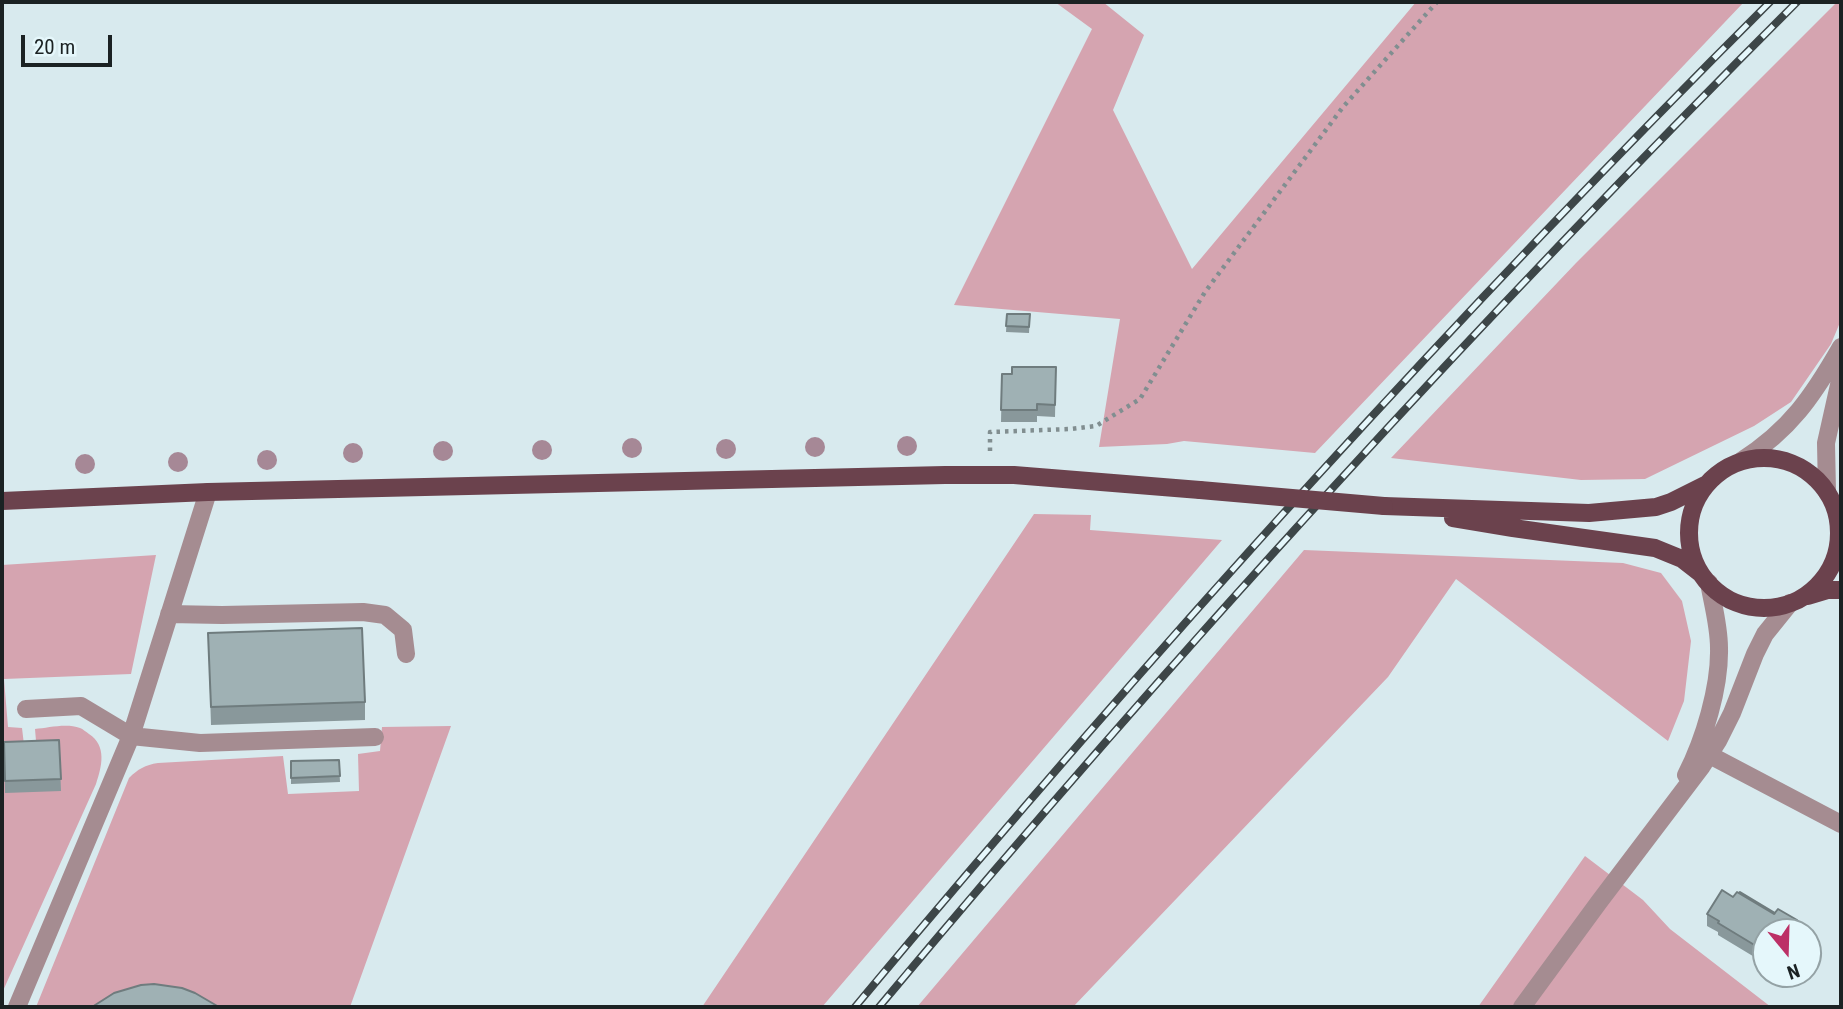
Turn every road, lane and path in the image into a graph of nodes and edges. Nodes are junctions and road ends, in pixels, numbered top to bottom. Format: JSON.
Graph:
{"nodes":[{"id":1,"x":1437,"y":2,"type":"edge"},
{"id":2,"x":1841,"y":347,"type":"edge"},
{"id":3,"x":1841,"y":376,"type":"edge"},
{"id":4,"x":1741,"y":461,"type":"junction"},
{"id":5,"x":991,"y":475,"type":"junction"},
{"id":6,"x":1708,"y":483,"type":"junction"},
{"id":7,"x":208,"y":492,"type":"junction"},
{"id":8,"x":2,"y":501,"type":"edge"},
{"id":9,"x":1834,"y":503,"type":"edge"},
{"id":10,"x":1384,"y":506,"type":"junction"},
{"id":11,"x":1705,"y":578,"type":"junction"},
{"id":12,"x":1841,"y":590,"type":"edge"},
{"id":13,"x":1795,"y":601,"type":"junction"},
{"id":14,"x":169,"y":614,"type":"junction"},
{"id":15,"x":406,"y":654,"type":"dead end"},
{"id":16,"x":26,"y":709,"type":"dead end"},
{"id":17,"x":131,"y":736,"type":"junction"},
{"id":18,"x":375,"y":737,"type":"dead end"},
{"id":19,"x":1703,"y":752,"type":"junction"},
{"id":20,"x":1841,"y":824,"type":"edge"},
{"id":21,"x":18,"y":1007,"type":"edge"},
{"id":22,"x":1522,"y":1007,"type":"edge"}],
"edges":[{"from":1,"to":5,"type":"path"},
{"from":2,"to":4,"type":"street"},
{"from":3,"to":9,"type":"street"},
{"from":4,"to":6,"type":"main road"},
{"from":4,"to":9,"type":"main road"},
{"from":5,"to":7,"type":"main road"},
{"from":5,"to":10,"type":"main road","bridge":true},
{"from":6,"to":10,"type":"main road"},
{"from":6,"to":11,"type":"main road"},
{"from":7,"to":8,"type":"main road"},
{"from":7,"to":14,"type":"street"},
{"from":9,"to":13,"type":"main road"},
{"from":10,"to":11,"type":"main road"},
{"from":11,"to":13,"type":"main road"},
{"from":11,"to":19,"type":"street"},
{"from":12,"to":13,"type":"main road"},
{"from":13,"to":19,"type":"street"},
{"from":14,"to":15,"type":"street"},
{"from":14,"to":17,"type":"street"},
{"from":16,"to":17,"type":"street"},
{"from":17,"to":18,"type":"street"},
{"from":17,"to":21,"type":"street"},
{"from":19,"to":20,"type":"street"},
{"from":19,"to":22,"type":"street"}]}
